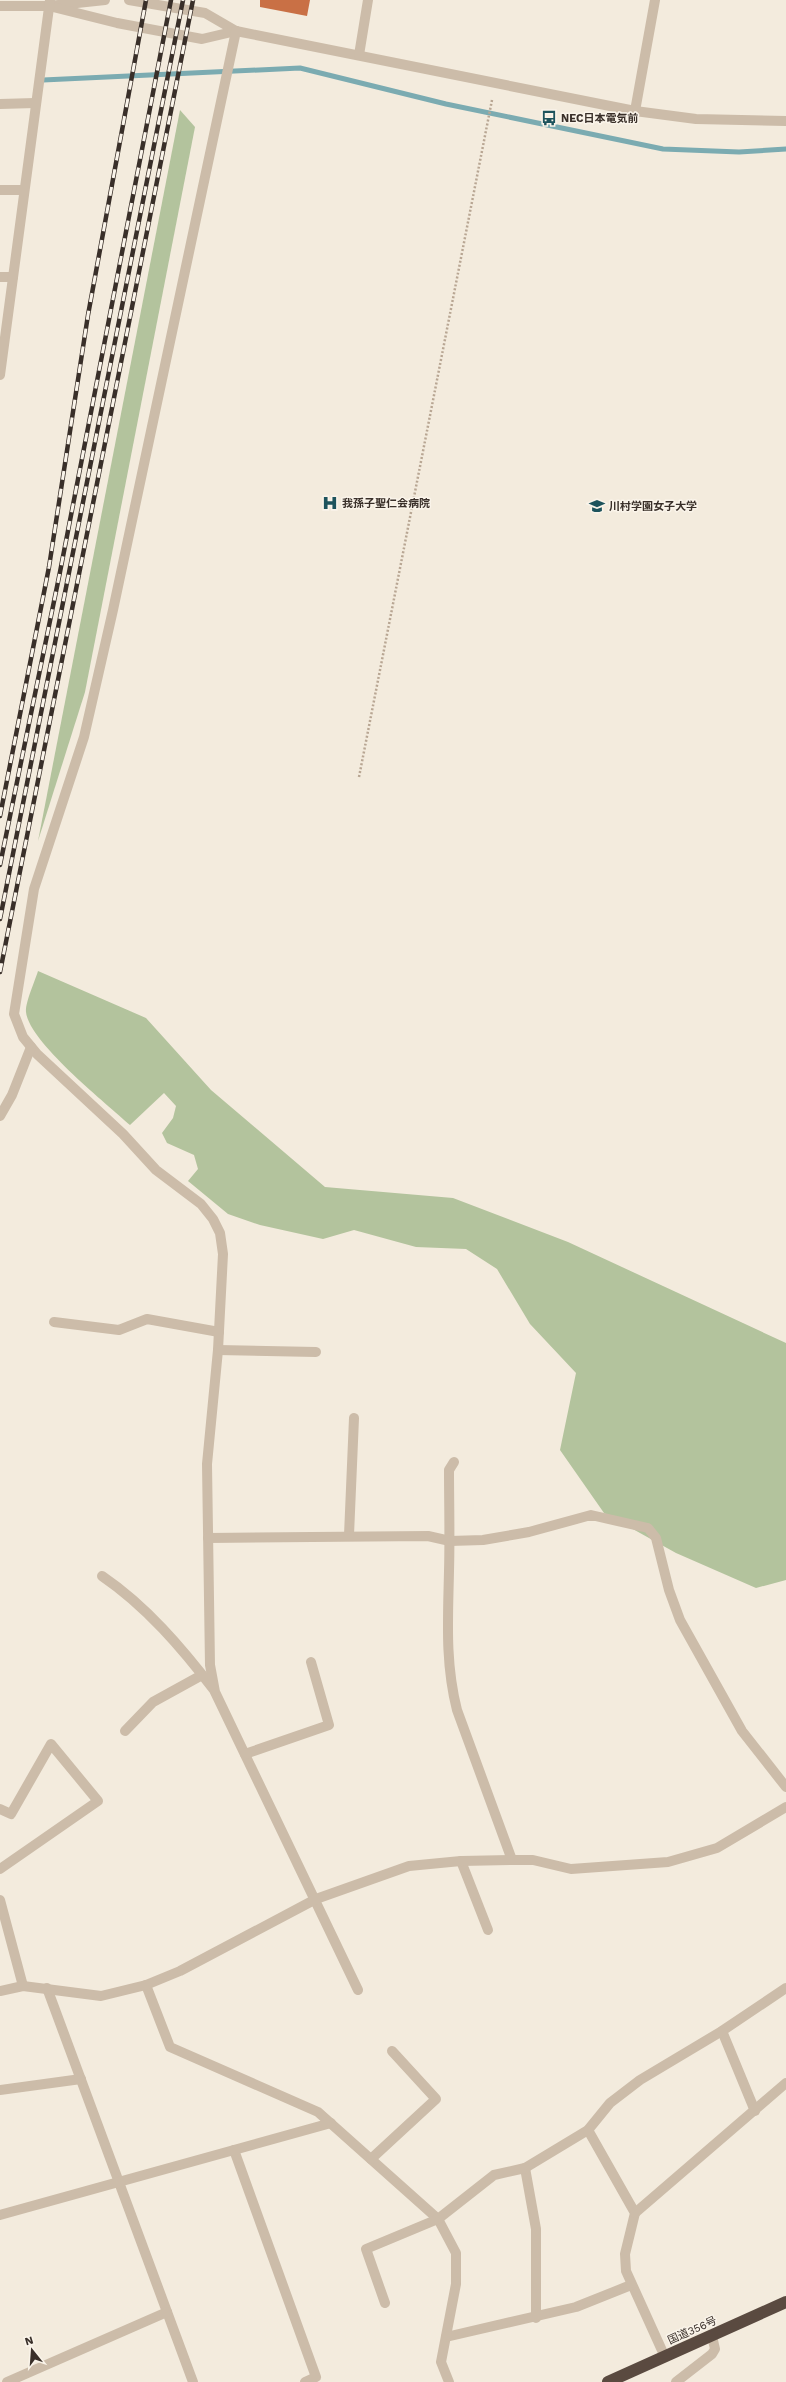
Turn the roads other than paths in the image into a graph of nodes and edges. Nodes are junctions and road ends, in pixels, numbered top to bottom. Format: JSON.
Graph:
{"nodes":[{"id":1,"x":105,"y":0,"type":"edge"},
{"id":2,"x":129,"y":0,"type":"edge"},
{"id":3,"x":368,"y":0,"type":"edge"},
{"id":4,"x":655,"y":0,"type":"edge"},
{"id":5,"x":49,"y":3,"type":"edge"},
{"id":6,"x":0,"y":6,"type":"edge"},
{"id":7,"x":236,"y":31,"type":"junction"},
{"id":8,"x":359,"y":55,"type":"junction"},
{"id":9,"x":35,"y":103,"type":"junction"},
{"id":10,"x":0,"y":104,"type":"edge"},
{"id":11,"x":635,"y":111,"type":"junction"},
{"id":12,"x":786,"y":121,"type":"edge"},
{"id":13,"x":0,"y":190,"type":"edge"},
{"id":14,"x":24,"y":190,"type":"junction"},
{"id":15,"x":0,"y":277,"type":"edge"},
{"id":16,"x":13,"y":277,"type":"junction"},
{"id":17,"x":1,"y":369,"type":"edge"},
{"id":18,"x":31,"y":1047,"type":"junction"},
{"id":19,"x":0,"y":1116,"type":"edge"},
{"id":20,"x":54,"y":1322,"type":"dead end"},
{"id":21,"x":219,"y":1332,"type":"junction"},
{"id":22,"x":218,"y":1350,"type":"junction"},
{"id":23,"x":316,"y":1352,"type":"dead end"},
{"id":24,"x":354,"y":1418,"type":"dead end"},
{"id":25,"x":454,"y":1462,"type":"dead end"},
{"id":26,"x":349,"y":1535,"type":"junction"},
{"id":27,"x":208,"y":1538,"type":"junction"},
{"id":28,"x":450,"y":1541,"type":"junction"},
{"id":29,"x":102,"y":1576,"type":"dead end"},
{"id":30,"x":311,"y":1662,"type":"dead end"},
{"id":31,"x":202,"y":1675,"type":"junction"},
{"id":32,"x":215,"y":1692,"type":"junction"},
{"id":33,"x":125,"y":1731,"type":"dead end"},
{"id":34,"x":245,"y":1754,"type":"junction"},
{"id":35,"x":786,"y":1786,"type":"edge"},
{"id":36,"x":786,"y":1807,"type":"edge"},
{"id":37,"x":0,"y":1809,"type":"edge"},
{"id":38,"x":512,"y":1860,"type":"junction"},
{"id":39,"x":461,"y":1861,"type":"junction"},
{"id":40,"x":0,"y":1869,"type":"edge"},
{"id":41,"x":316,"y":1899,"type":"junction"},
{"id":42,"x":0,"y":1900,"type":"edge"},
{"id":43,"x":488,"y":1930,"type":"dead end"},
{"id":44,"x":146,"y":1985,"type":"junction"},
{"id":45,"x":23,"y":1986,"type":"junction"},
{"id":46,"x":47,"y":1988,"type":"junction"},
{"id":47,"x":786,"y":1988,"type":"edge"},
{"id":48,"x":358,"y":1990,"type":"dead end"},
{"id":49,"x":0,"y":1991,"type":"edge"},
{"id":50,"x":722,"y":2031,"type":"junction"},
{"id":51,"x":392,"y":2051,"type":"dead end"},
{"id":52,"x":81,"y":2079,"type":"junction"},
{"id":53,"x":786,"y":2084,"type":"edge"},
{"id":54,"x":0,"y":2090,"type":"edge"},
{"id":55,"x":755,"y":2111,"type":"junction"},
{"id":56,"x":331,"y":2123,"type":"junction"},
{"id":57,"x":588,"y":2130,"type":"junction"},
{"id":58,"x":234,"y":2150,"type":"junction"},
{"id":59,"x":371,"y":2159,"type":"junction"},
{"id":60,"x":525,"y":2168,"type":"junction"},
{"id":61,"x":119,"y":2181,"type":"junction"},
{"id":62,"x":635,"y":2213,"type":"junction"},
{"id":63,"x":0,"y":2215,"type":"edge"},
{"id":64,"x":438,"y":2220,"type":"junction"},
{"id":65,"x":631,"y":2285,"type":"junction"},
{"id":66,"x":786,"y":2302,"type":"edge"},
{"id":67,"x":385,"y":2303,"type":"dead end"},
{"id":68,"x":167,"y":2312,"type":"junction"},
{"id":69,"x":536,"y":2318,"type":"junction"},
{"id":70,"x":712,"y":2336,"type":"junction"},
{"id":71,"x":446,"y":2337,"type":"junction"},
{"id":72,"x":665,"y":2357,"type":"junction"},
{"id":73,"x":7,"y":2382,"type":"edge"},
{"id":74,"x":193,"y":2382,"type":"edge"},
{"id":75,"x":305,"y":2382,"type":"edge"},
{"id":76,"x":449,"y":2382,"type":"edge"},
{"id":77,"x":608,"y":2382,"type":"edge"},
{"id":78,"x":676,"y":2382,"type":"edge"}],
"edges":[{"from":1,"to":5,"type":"street"},
{"from":2,"to":7,"type":"street"},
{"from":3,"to":8,"type":"street"},
{"from":4,"to":11,"type":"street"},
{"from":5,"to":6,"type":"street"},
{"from":5,"to":7,"type":"street"},
{"from":5,"to":9,"type":"street"},
{"from":7,"to":8,"type":"street"},
{"from":7,"to":18,"type":"street"},
{"from":8,"to":11,"type":"street"},
{"from":9,"to":10,"type":"street"},
{"from":9,"to":14,"type":"street"},
{"from":11,"to":12,"type":"street"},
{"from":13,"to":14,"type":"street"},
{"from":14,"to":16,"type":"street"},
{"from":15,"to":16,"type":"street"},
{"from":16,"to":17,"type":"street"},
{"from":18,"to":19,"type":"street"},
{"from":18,"to":21,"type":"street"},
{"from":20,"to":21,"type":"street"},
{"from":21,"to":22,"type":"street"},
{"from":22,"to":23,"type":"street"},
{"from":22,"to":27,"type":"street"},
{"from":24,"to":26,"type":"street"},
{"from":25,"to":28,"type":"street"},
{"from":26,"to":27,"type":"street"},
{"from":26,"to":28,"type":"street"},
{"from":27,"to":32,"type":"street"},
{"from":28,"to":35,"type":"street"},
{"from":28,"to":38,"type":"street"},
{"from":29,"to":31,"type":"street"},
{"from":30,"to":34,"type":"street"},
{"from":31,"to":32,"type":"street"},
{"from":31,"to":33,"type":"street"},
{"from":32,"to":34,"type":"street"},
{"from":34,"to":41,"type":"street"},
{"from":36,"to":38,"type":"street"},
{"from":37,"to":40,"type":"street"},
{"from":38,"to":39,"type":"street"},
{"from":39,"to":41,"type":"street"},
{"from":39,"to":43,"type":"street"},
{"from":41,"to":44,"type":"street"},
{"from":41,"to":48,"type":"street"},
{"from":42,"to":45,"type":"street"},
{"from":44,"to":46,"type":"street"},
{"from":44,"to":56,"type":"street"},
{"from":45,"to":46,"type":"street"},
{"from":45,"to":49,"type":"street"},
{"from":46,"to":52,"type":"street"},
{"from":47,"to":50,"type":"street"},
{"from":50,"to":55,"type":"street"},
{"from":50,"to":57,"type":"street"},
{"from":51,"to":59,"type":"street"},
{"from":52,"to":54,"type":"street"},
{"from":52,"to":61,"type":"street"},
{"from":53,"to":55,"type":"street"},
{"from":55,"to":62,"type":"street"},
{"from":56,"to":58,"type":"street"},
{"from":56,"to":59,"type":"street"},
{"from":57,"to":60,"type":"street"},
{"from":57,"to":62,"type":"street"},
{"from":58,"to":61,"type":"street"},
{"from":58,"to":75,"type":"street"},
{"from":59,"to":64,"type":"street"},
{"from":60,"to":64,"type":"street"},
{"from":60,"to":69,"type":"street"},
{"from":61,"to":63,"type":"street"},
{"from":61,"to":68,"type":"street"},
{"from":62,"to":65,"type":"street"},
{"from":64,"to":67,"type":"street"},
{"from":64,"to":71,"type":"street"},
{"from":65,"to":69,"type":"street"},
{"from":65,"to":72,"type":"street"},
{"from":66,"to":70,"type":"highway","name":"国道356号"},
{"from":68,"to":73,"type":"street"},
{"from":68,"to":74,"type":"street"},
{"from":69,"to":71,"type":"street"},
{"from":70,"to":72,"type":"highway","name":"国道356号"},
{"from":70,"to":78,"type":"street"},
{"from":71,"to":76,"type":"street"},
{"from":72,"to":77,"type":"highway","name":"国道356号"}]}
